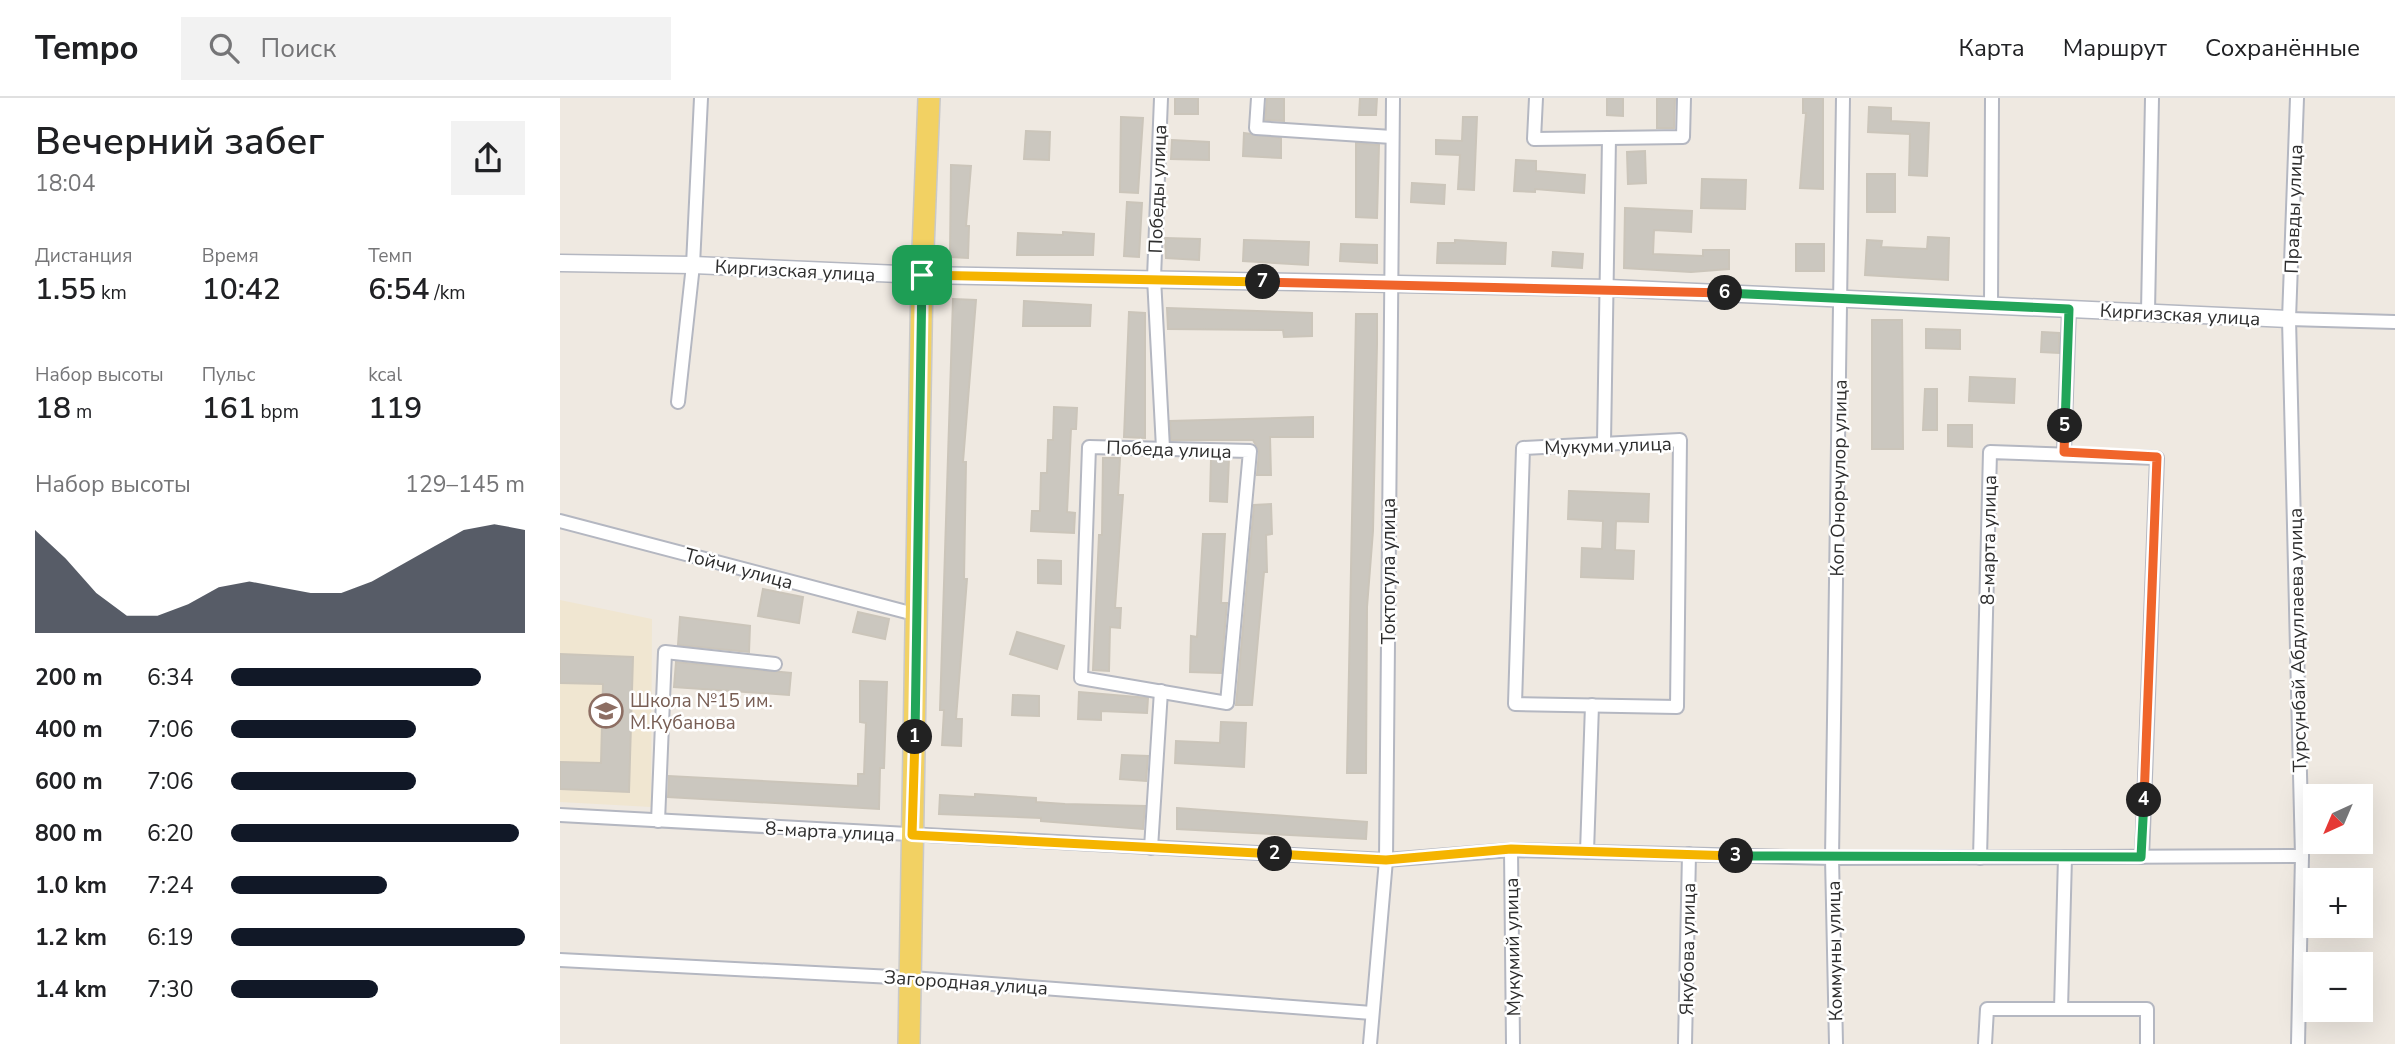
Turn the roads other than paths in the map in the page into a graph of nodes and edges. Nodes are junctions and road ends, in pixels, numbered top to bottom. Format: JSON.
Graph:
{"nodes":[{"id":1,"x":701,"y":98,"type":"edge"},
{"id":2,"x":929,"y":98,"type":"edge"},
{"id":3,"x":1161,"y":98,"type":"edge"},
{"id":4,"x":1258,"y":98,"type":"edge"},
{"id":5,"x":1393,"y":98,"type":"edge"},
{"id":6,"x":1536,"y":98,"type":"edge"},
{"id":7,"x":1684,"y":98,"type":"edge"},
{"id":8,"x":1843,"y":98,"type":"edge"},
{"id":9,"x":1992,"y":98,"type":"edge"},
{"id":10,"x":2152,"y":98,"type":"edge"},
{"id":11,"x":2297,"y":98,"type":"edge"},
{"id":12,"x":1392,"y":136,"type":"junction"},
{"id":13,"x":1609,"y":138,"type":"junction"},
{"id":14,"x":560,"y":263,"type":"edge"},
{"id":15,"x":694,"y":265,"type":"junction"},
{"id":16,"x":922,"y":275,"type":"junction"},
{"id":17,"x":1154,"y":278,"type":"junction"},
{"id":18,"x":1390,"y":286,"type":"junction"},
{"id":19,"x":1608,"y":288,"type":"junction"},
{"id":20,"x":1840,"y":298,"type":"junction"},
{"id":21,"x":1991,"y":305,"type":"junction"},
{"id":22,"x":2069,"y":309,"type":"junction"},
{"id":23,"x":2148,"y":312,"type":"junction"},
{"id":24,"x":2289,"y":319,"type":"junction"},
{"id":25,"x":2395,"y":322,"type":"edge"},
{"id":26,"x":678,"y":402,"type":"dead end"},
{"id":27,"x":1604,"y":442,"type":"junction"},
{"id":28,"x":1163,"y":448,"type":"junction"},
{"id":29,"x":2064,"y":452,"type":"junction"},
{"id":30,"x":560,"y":522,"type":"edge"},
{"id":31,"x":918,"y":615,"type":"junction"},
{"id":32,"x":775,"y":664,"type":"dead end"},
{"id":33,"x":1161,"y":691,"type":"junction"},
{"id":34,"x":1592,"y":705,"type":"junction"},
{"id":35,"x":560,"y":815,"type":"edge"},
{"id":36,"x":658,"y":821,"type":"junction"},
{"id":37,"x":912,"y":835,"type":"junction"},
{"id":38,"x":1152,"y":848,"type":"junction"},
{"id":39,"x":1511,"y":849,"type":"junction"},
{"id":40,"x":1587,"y":852,"type":"junction"},
{"id":41,"x":1689,"y":854,"type":"junction"},
{"id":42,"x":2301,"y":856,"type":"junction"},
{"id":43,"x":2065,"y":857,"type":"junction"},
{"id":44,"x":2141,"y":857,"type":"junction"},
{"id":45,"x":1832,"y":858,"type":"junction"},
{"id":46,"x":1980,"y":858,"type":"junction"},
{"id":47,"x":1386,"y":860,"type":"junction"},
{"id":48,"x":560,"y":960,"type":"edge"},
{"id":49,"x":912,"y":978,"type":"junction"},
{"id":50,"x":2061,"y":1009,"type":"junction"},
{"id":51,"x":1372,"y":1013,"type":"junction"},
{"id":52,"x":909,"y":1044,"type":"edge"},
{"id":53,"x":1370,"y":1044,"type":"edge"},
{"id":54,"x":1513,"y":1044,"type":"edge"},
{"id":55,"x":1685,"y":1044,"type":"edge"},
{"id":56,"x":1836,"y":1044,"type":"edge"},
{"id":57,"x":1985,"y":1044,"type":"edge"},
{"id":58,"x":2147,"y":1044,"type":"edge"},
{"id":59,"x":2298,"y":1044,"type":"edge"}],
"edges":[{"from":1,"to":15,"type":"street"},
{"from":2,"to":16,"type":"main road"},
{"from":3,"to":17,"type":"street","name":"Победы улица"},
{"from":4,"to":12,"type":"street"},
{"from":5,"to":12,"type":"street","name":"Токтогула улица"},
{"from":6,"to":13,"type":"street"},
{"from":7,"to":13,"type":"street"},
{"from":8,"to":20,"type":"street","name":"Коп Онорчулор улица"},
{"from":9,"to":21,"type":"street"},
{"from":10,"to":23,"type":"street"},
{"from":11,"to":24,"type":"street","name":"Правды улица"},
{"from":12,"to":18,"type":"street","name":"Токтогула улица"},
{"from":13,"to":19,"type":"street"},
{"from":14,"to":15,"type":"street","name":"Киргизская улица"},
{"from":15,"to":16,"type":"street","name":"Киргизская улица"},
{"from":15,"to":26,"type":"street"},
{"from":16,"to":17,"type":"street","name":"Киргизская улица"},
{"from":16,"to":31,"type":"main road"},
{"from":17,"to":18,"type":"street","name":"Киргизская улица"},
{"from":17,"to":28,"type":"street","name":"Победы улица"},
{"from":18,"to":19,"type":"street","name":"Киргизская улица"},
{"from":18,"to":47,"type":"street","name":"Токтогула улица"},
{"from":19,"to":20,"type":"street","name":"Киргизская улица"},
{"from":19,"to":27,"type":"street"},
{"from":20,"to":21,"type":"street","name":"Киргизская улица"},
{"from":20,"to":45,"type":"street","name":"Коп Онорчулор улица"},
{"from":21,"to":22,"type":"street","name":"Киргизская улица"},
{"from":22,"to":23,"type":"street","name":"Киргизская улица"},
{"from":22,"to":29,"type":"street"},
{"from":23,"to":24,"type":"street","name":"Киргизская улица"},
{"from":24,"to":25,"type":"street"},
{"from":24,"to":42,"type":"street","name":"Турсунбай Абдуллаева улица"},
{"from":27,"to":34,"type":"street","name":"Мукуми улица"},
{"from":27,"to":34,"type":"street","name":"Мукуми улица"},
{"from":28,"to":33,"type":"street","name":"Победа улица"},
{"from":28,"to":33,"type":"street","name":"Победа улица"},
{"from":29,"to":44,"type":"street","name":"8-марта улица"},
{"from":29,"to":46,"type":"street","name":"8-марта улица"},
{"from":30,"to":31,"type":"street","name":"Тойчи улица"},
{"from":31,"to":37,"type":"main road"},
{"from":32,"to":36,"type":"street"},
{"from":33,"to":38,"type":"street"},
{"from":34,"to":40,"type":"street"},
{"from":35,"to":36,"type":"street","name":"8-марта улица"},
{"from":36,"to":37,"type":"street","name":"8-марта улица"},
{"from":37,"to":38,"type":"street","name":"8-марта улица"},
{"from":37,"to":49,"type":"main road"},
{"from":38,"to":47,"type":"street","name":"8-марта улица"},
{"from":39,"to":40,"type":"street","name":"8-марта улица"},
{"from":39,"to":47,"type":"street","name":"8-марта улица"},
{"from":39,"to":54,"type":"street","name":"Мукумий улица"},
{"from":40,"to":41,"type":"street","name":"8-марта улица"},
{"from":41,"to":45,"type":"street","name":"8-марта улица"},
{"from":41,"to":55,"type":"street","name":"Якубова улица"},
{"from":42,"to":44,"type":"street","name":"8-марта улица"},
{"from":42,"to":59,"type":"street","name":"Турсунбай Абдуллаева улица"},
{"from":43,"to":44,"type":"street","name":"8-марта улица"},
{"from":43,"to":46,"type":"street","name":"8-марта улица"},
{"from":43,"to":50,"type":"street"},
{"from":45,"to":46,"type":"street","name":"8-марта улица"},
{"from":45,"to":56,"type":"street","name":"Коммуны улица"},
{"from":47,"to":51,"type":"street","name":"Токтогула улица"},
{"from":48,"to":49,"type":"street","name":"Загородная улица"},
{"from":49,"to":51,"type":"street","name":"Загородная улица"},
{"from":49,"to":52,"type":"main road"},
{"from":50,"to":57,"type":"street"},
{"from":50,"to":58,"type":"street"},
{"from":51,"to":53,"type":"street","name":"Токтогула улица"}]}
